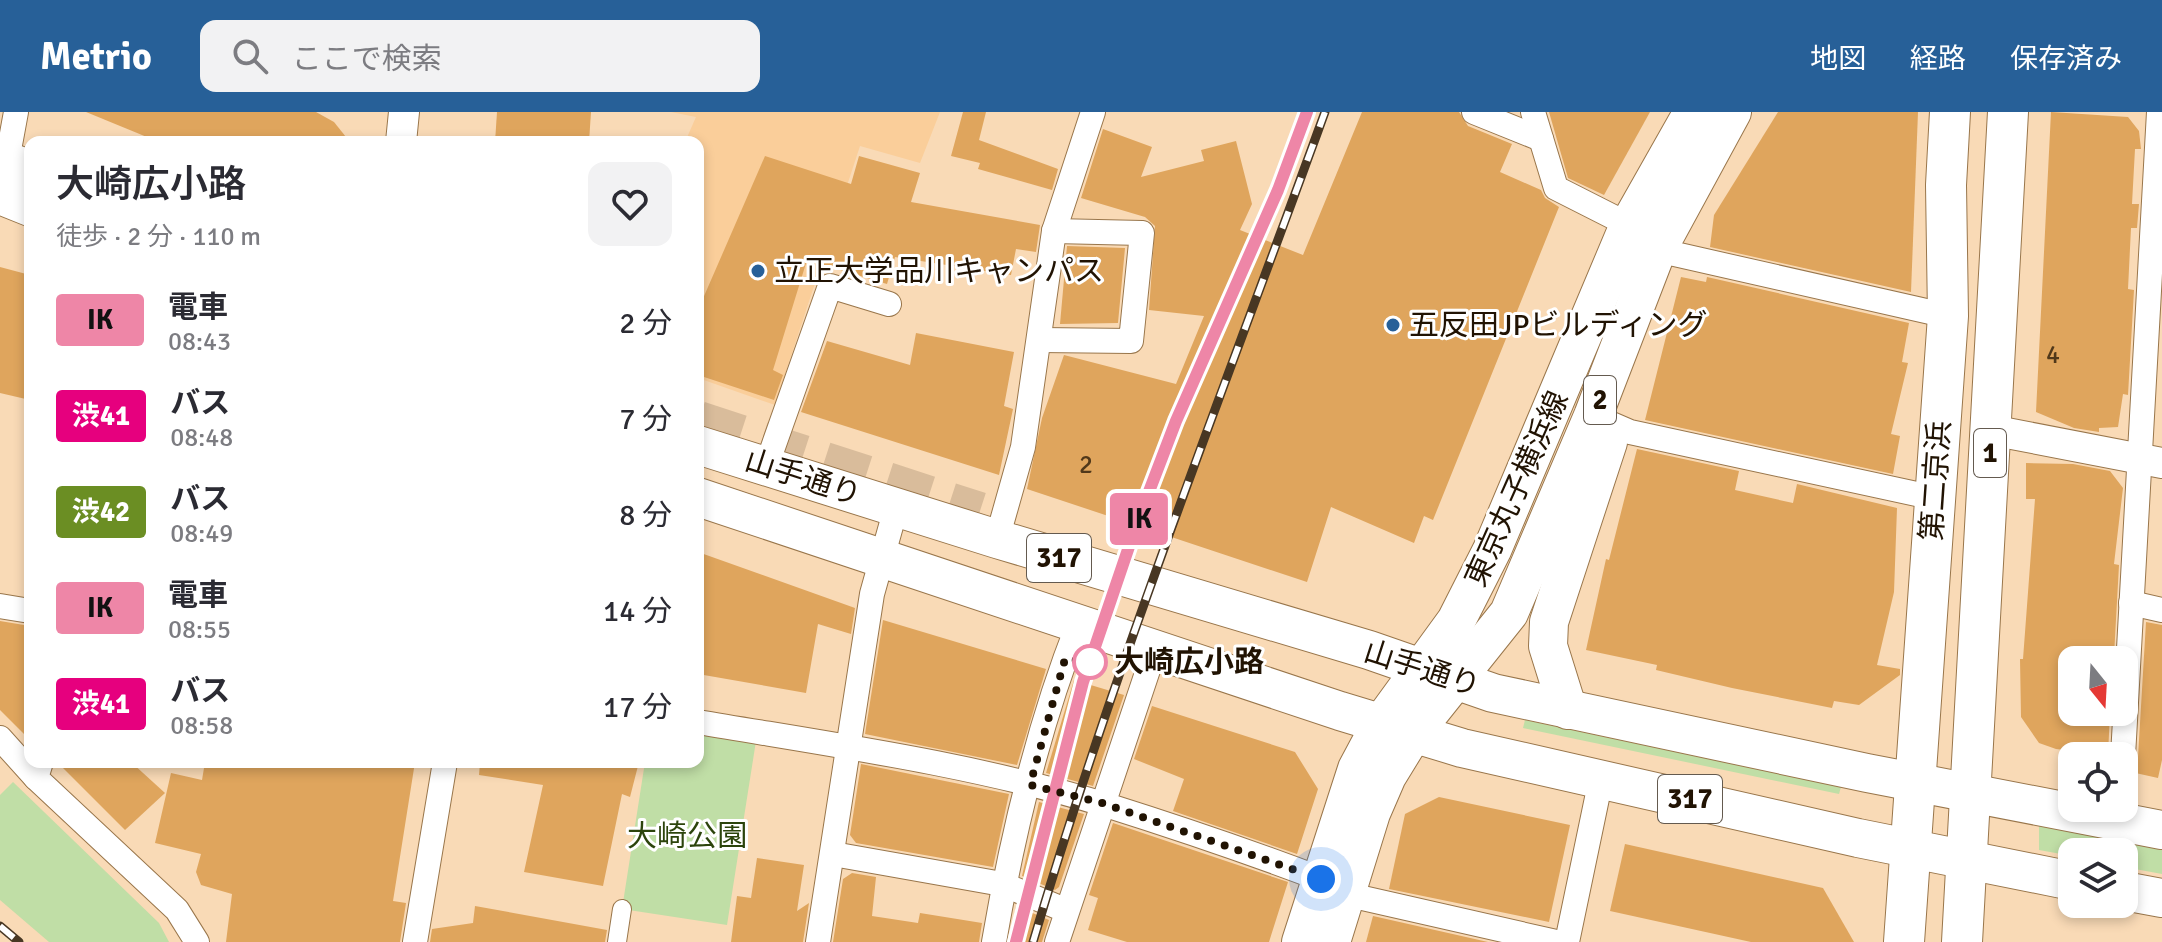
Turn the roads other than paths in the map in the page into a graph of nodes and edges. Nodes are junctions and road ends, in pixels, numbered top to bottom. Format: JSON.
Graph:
{"nodes":[{"id":1,"x":16,"y":112,"type":"edge"},
{"id":2,"x":404,"y":112,"type":"edge"},
{"id":3,"x":1093,"y":112,"type":"edge"},
{"id":4,"x":1474,"y":112,"type":"edge"},
{"id":5,"x":1533,"y":112,"type":"edge"},
{"id":6,"x":1693,"y":112,"type":"edge"},
{"id":7,"x":1732,"y":112,"type":"edge"},
{"id":8,"x":1950,"y":112,"type":"edge"},
{"id":9,"x":2008,"y":112,"type":"edge"},
{"id":10,"x":2159,"y":112,"type":"edge"},
{"id":11,"x":402,"y":136,"type":"edge"},
{"id":12,"x":1541,"y":139,"type":"junction"},
{"id":13,"x":9,"y":171,"type":"edge"},
{"id":14,"x":24,"y":197,"type":"edge"},
{"id":15,"x":1629,"y":225,"type":"junction"},
{"id":16,"x":1054,"y":231,"type":"junction"},
{"id":17,"x":1657,"y":250,"type":"junction"},
{"id":18,"x":2156,"y":282,"type":"edge"},
{"id":19,"x":889,"y":304,"type":"dead end"},
{"id":20,"x":1948,"y":316,"type":"junction"},
{"id":21,"x":1040,"y":340,"type":"junction"},
{"id":22,"x":1593,"y":416,"type":"junction"},
{"id":23,"x":1991,"y":430,"type":"junction"},
{"id":24,"x":704,"y":447,"type":"edge"},
{"id":25,"x":2150,"y":461,"type":"edge"},
{"id":26,"x":766,"y":467,"type":"junction"},
{"id":27,"x":1935,"y":498,"type":"junction"},
{"id":28,"x":704,"y":499,"type":"edge"},
{"id":29,"x":896,"y":508,"type":"junction"},
{"id":30,"x":997,"y":539,"type":"junction"},
{"id":31,"x":880,"y":557,"type":"junction"},
{"id":32,"x":2131,"y":603,"type":"junction"},
{"id":33,"x":0,"y":606,"type":"edge"},
{"id":34,"x":24,"y":610,"type":"edge"},
{"id":35,"x":2162,"y":610,"type":"edge"},
{"id":36,"x":1078,"y":625,"type":"junction"},
{"id":37,"x":1155,"y":649,"type":"junction"},
{"id":38,"x":1421,"y":671,"type":"junction"},
{"id":39,"x":1457,"y":682,"type":"junction"},
{"id":40,"x":1568,"y":710,"type":"junction"},
{"id":41,"x":704,"y":723,"type":"edge"},
{"id":42,"x":1398,"y":728,"type":"junction"},
{"id":43,"x":0,"y":738,"type":"edge"},
{"id":44,"x":2124,"y":742,"type":"edge"},
{"id":45,"x":850,"y":747,"type":"junction"},
{"id":46,"x":24,"y":758,"type":"edge"},
{"id":47,"x":444,"y":768,"type":"edge"},
{"id":48,"x":39,"y":770,"type":"edge"},
{"id":49,"x":1601,"y":779,"type":"junction"},
{"id":50,"x":1918,"y":783,"type":"junction"},
{"id":51,"x":1030,"y":785,"type":"junction"},
{"id":52,"x":1973,"y":794,"type":"junction"},
{"id":53,"x":1102,"y":803,"type":"junction"},
{"id":54,"x":2058,"y":806,"type":"edge"},
{"id":55,"x":2138,"y":821,"type":"edge"},
{"id":56,"x":2162,"y":830,"type":"edge"},
{"id":57,"x":1911,"y":849,"type":"junction"},
{"id":58,"x":833,"y":854,"type":"junction"},
{"id":59,"x":1968,"y":860,"type":"junction"},
{"id":60,"x":2058,"y":878,"type":"edge"},
{"id":61,"x":1002,"y":884,"type":"junction"},
{"id":62,"x":1333,"y":887,"type":"junction"},
{"id":63,"x":2138,"y":894,"type":"edge"},
{"id":64,"x":2162,"y":898,"type":"edge"},
{"id":65,"x":622,"y":909,"type":"dead end"},
{"id":66,"x":1065,"y":910,"type":"junction"},
{"id":67,"x":197,"y":942,"type":"edge"},
{"id":68,"x":415,"y":942,"type":"edge"},
{"id":69,"x":617,"y":942,"type":"edge"},
{"id":70,"x":818,"y":942,"type":"edge"},
{"id":71,"x":994,"y":942,"type":"edge"},
{"id":72,"x":1057,"y":942,"type":"edge"},
{"id":73,"x":1301,"y":942,"type":"edge"},
{"id":74,"x":1331,"y":942,"type":"edge"},
{"id":75,"x":1556,"y":942,"type":"edge"},
{"id":76,"x":1567,"y":942,"type":"edge"},
{"id":77,"x":1904,"y":942,"type":"edge"},
{"id":78,"x":1962,"y":942,"type":"edge"}],
"edges":[{"from":1,"to":13,"type":"street"},
{"from":2,"to":11,"type":"street"},
{"from":3,"to":16,"type":"street"},
{"from":4,"to":12,"type":"street"},
{"from":5,"to":12,"type":"street"},
{"from":6,"to":15,"type":"main road","name":"東京丸子横浜線","number":"2"},
{"from":7,"to":17,"type":"main road","name":"東京丸子横浜線","number":"2"},
{"from":8,"to":20,"type":"highway","name":"第二京浜","number":"1"},
{"from":9,"to":23,"type":"highway","name":"第二京浜","number":"1"},
{"from":10,"to":18,"type":"street"},
{"from":12,"to":15,"type":"street"},
{"from":13,"to":14,"type":"main road"},
{"from":15,"to":38,"type":"main road","name":"東京丸子横浜線","number":"2"},
{"from":16,"to":21,"type":"street"},
{"from":16,"to":21,"type":"street"},
{"from":17,"to":20,"type":"street"},
{"from":17,"to":22,"type":"main road","name":"東京丸子横浜線","number":"2"},
{"from":18,"to":25,"type":"street"},
{"from":19,"to":26,"type":"street"},
{"from":20,"to":27,"type":"highway","name":"第二京浜","number":"1"},
{"from":21,"to":30,"type":"street"},
{"from":22,"to":27,"type":"street"},
{"from":22,"to":39,"type":"main road","name":"東京丸子横浜線","number":"2"},
{"from":22,"to":40,"type":"main road"},
{"from":23,"to":25,"type":"street"},
{"from":23,"to":52,"type":"highway","name":"第二京浜","number":"1"},
{"from":24,"to":26,"type":"main road","name":"山手通り","number":"317"},
{"from":25,"to":32,"type":"street"},
{"from":26,"to":29,"type":"main road","name":"山手通り","number":"317"},
{"from":27,"to":50,"type":"highway","name":"第二京浜","number":"1"},
{"from":28,"to":31,"type":"main road","name":"山手通り","number":"317"},
{"from":29,"to":30,"type":"main road","name":"山手通り","number":"317"},
{"from":29,"to":31,"type":"street"},
{"from":30,"to":38,"type":"main road","name":"山手通り","number":"317"},
{"from":31,"to":36,"type":"main road","name":"山手通り","number":"317"},
{"from":31,"to":45,"type":"street"},
{"from":32,"to":35,"type":"street"},
{"from":32,"to":44,"type":"street"},
{"from":33,"to":34,"type":"street"},
{"from":36,"to":37,"type":"main road","name":"山手通り","number":"317"},
{"from":36,"to":51,"type":"street"},
{"from":37,"to":42,"type":"main road","name":"山手通り","number":"317"},
{"from":37,"to":53,"type":"street"},
{"from":38,"to":39,"type":"main road","name":"山手通り","number":"317"},
{"from":38,"to":42,"type":"main road","name":"東京丸子横浜線","number":"2"},
{"from":39,"to":40,"type":"main road","name":"山手通り","number":"317"},
{"from":39,"to":42,"type":"main road","name":"東京丸子横浜線","number":"2"},
{"from":40,"to":50,"type":"main road","name":"山手通り","number":"317"},
{"from":41,"to":45,"type":"street"},
{"from":42,"to":49,"type":"main road","name":"山手通り","number":"317"},
{"from":42,"to":62,"type":"main road"},
{"from":43,"to":46,"type":"street"},
{"from":45,"to":51,"type":"street"},
{"from":45,"to":58,"type":"street"},
{"from":47,"to":68,"type":"street"},
{"from":48,"to":67,"type":"street"},
{"from":49,"to":57,"type":"main road","name":"山手通り","number":"317"},
{"from":49,"to":76,"type":"street"},
{"from":50,"to":52,"type":"main road","name":"山手通り","number":"317"},
{"from":50,"to":57,"type":"highway","name":"第二京浜","number":"1"},
{"from":51,"to":53,"type":"street"},
{"from":51,"to":61,"type":"street"},
{"from":52,"to":54,"type":"main road","name":"山手通り","number":"317"},
{"from":52,"to":59,"type":"highway","number":"1"},
{"from":53,"to":62,"type":"street"},
{"from":53,"to":66,"type":"street"},
{"from":55,"to":56,"type":"main road","name":"山手通り","number":"317"},
{"from":57,"to":59,"type":"main road","name":"山手通り","number":"317"},
{"from":57,"to":77,"type":"highway","number":"1"},
{"from":58,"to":61,"type":"street"},
{"from":58,"to":70,"type":"street"},
{"from":59,"to":60,"type":"main road","name":"山手通り","number":"317"},
{"from":59,"to":78,"type":"highway","number":"1"},
{"from":61,"to":66,"type":"street"},
{"from":61,"to":71,"type":"street"},
{"from":62,"to":73,"type":"main road"},
{"from":62,"to":74,"type":"main road"},
{"from":62,"to":75,"type":"street"},
{"from":63,"to":64,"type":"main road"},
{"from":65,"to":69,"type":"street"},
{"from":66,"to":72,"type":"street"}]}
